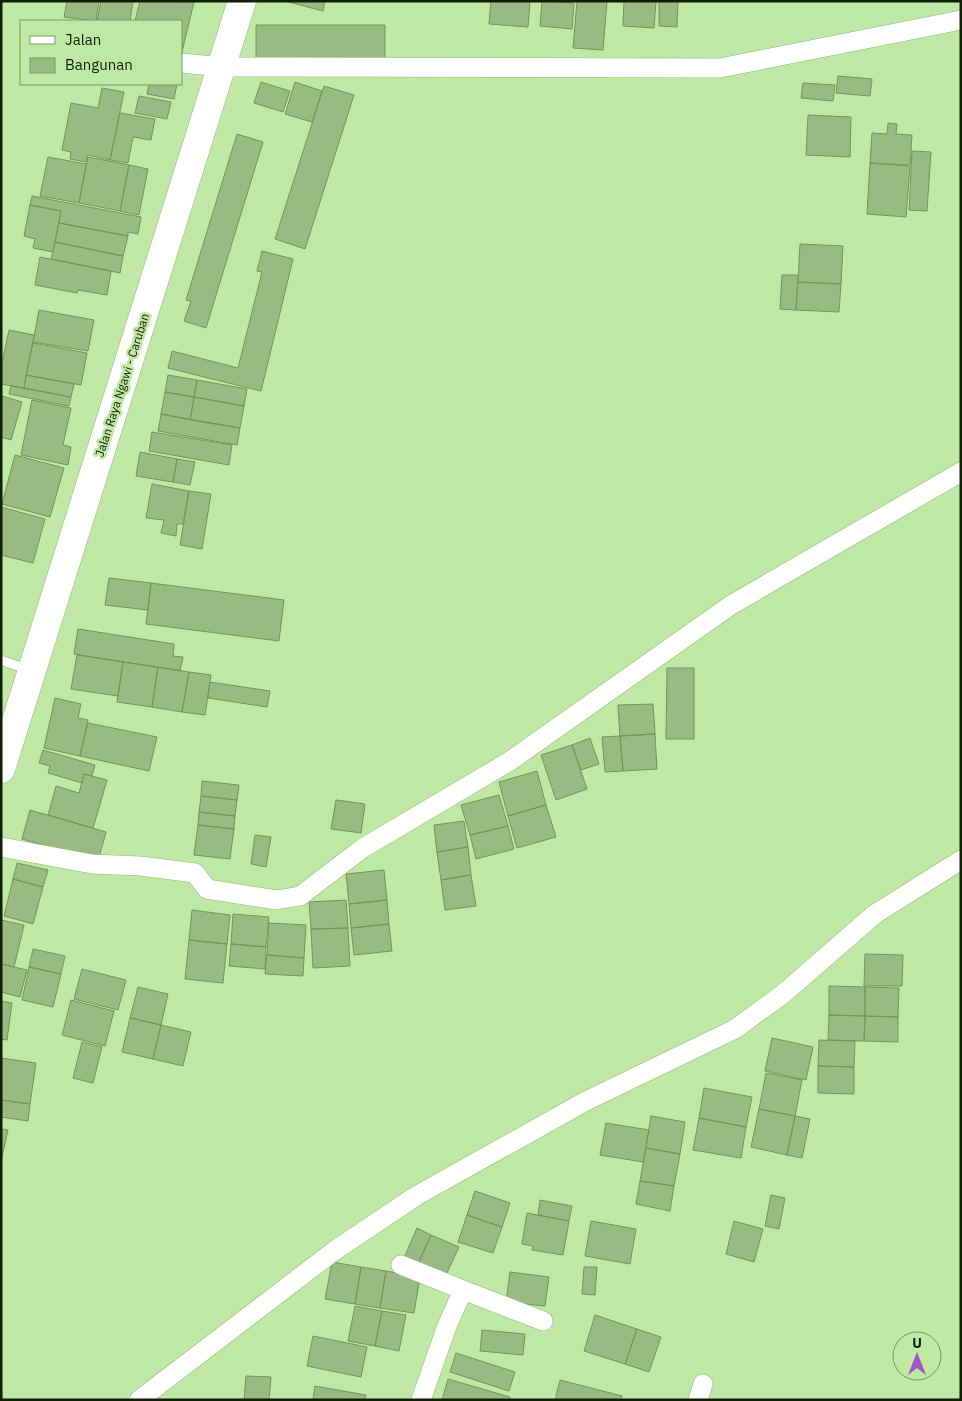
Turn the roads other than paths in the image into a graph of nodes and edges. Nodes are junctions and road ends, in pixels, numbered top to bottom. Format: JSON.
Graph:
{"nodes":[{"id":1,"x":242,"y":1,"type":"edge"},
{"id":2,"x":961,"y":20,"type":"edge"},
{"id":3,"x":182,"y":63,"type":"edge"},
{"id":4,"x":223,"y":67,"type":"junction"},
{"id":5,"x":961,"y":472,"type":"edge"},
{"id":6,"x":1,"y":660,"type":"edge"},
{"id":7,"x":32,"y":670,"type":"junction"},
{"id":8,"x":3,"y":754,"type":"edge"},
{"id":9,"x":1,"y":847,"type":"edge"},
{"id":10,"x":961,"y":860,"type":"edge"},
{"id":11,"x":401,"y":1265,"type":"dead end"},
{"id":12,"x":463,"y":1290,"type":"junction"},
{"id":13,"x":543,"y":1321,"type":"dead end"},
{"id":14,"x":139,"y":1400,"type":"edge"},
{"id":15,"x":421,"y":1400,"type":"edge"}],
"edges":[{"from":1,"to":4,"type":"highway","name":"Jalan Raya Ngawi - Caruban"},
{"from":2,"to":4,"type":"street"},
{"from":3,"to":4,"type":"street"},
{"from":4,"to":7,"type":"highway","name":"Jalan Raya Ngawi - Caruban"},
{"from":5,"to":9,"type":"street"},
{"from":6,"to":7,"type":"lane"},
{"from":7,"to":8,"type":"highway","name":"Jalan Raya Ngawi - Caruban"},
{"from":10,"to":14,"type":"street"},
{"from":11,"to":12,"type":"street"},
{"from":12,"to":13,"type":"street"},
{"from":12,"to":15,"type":"street"}]}
